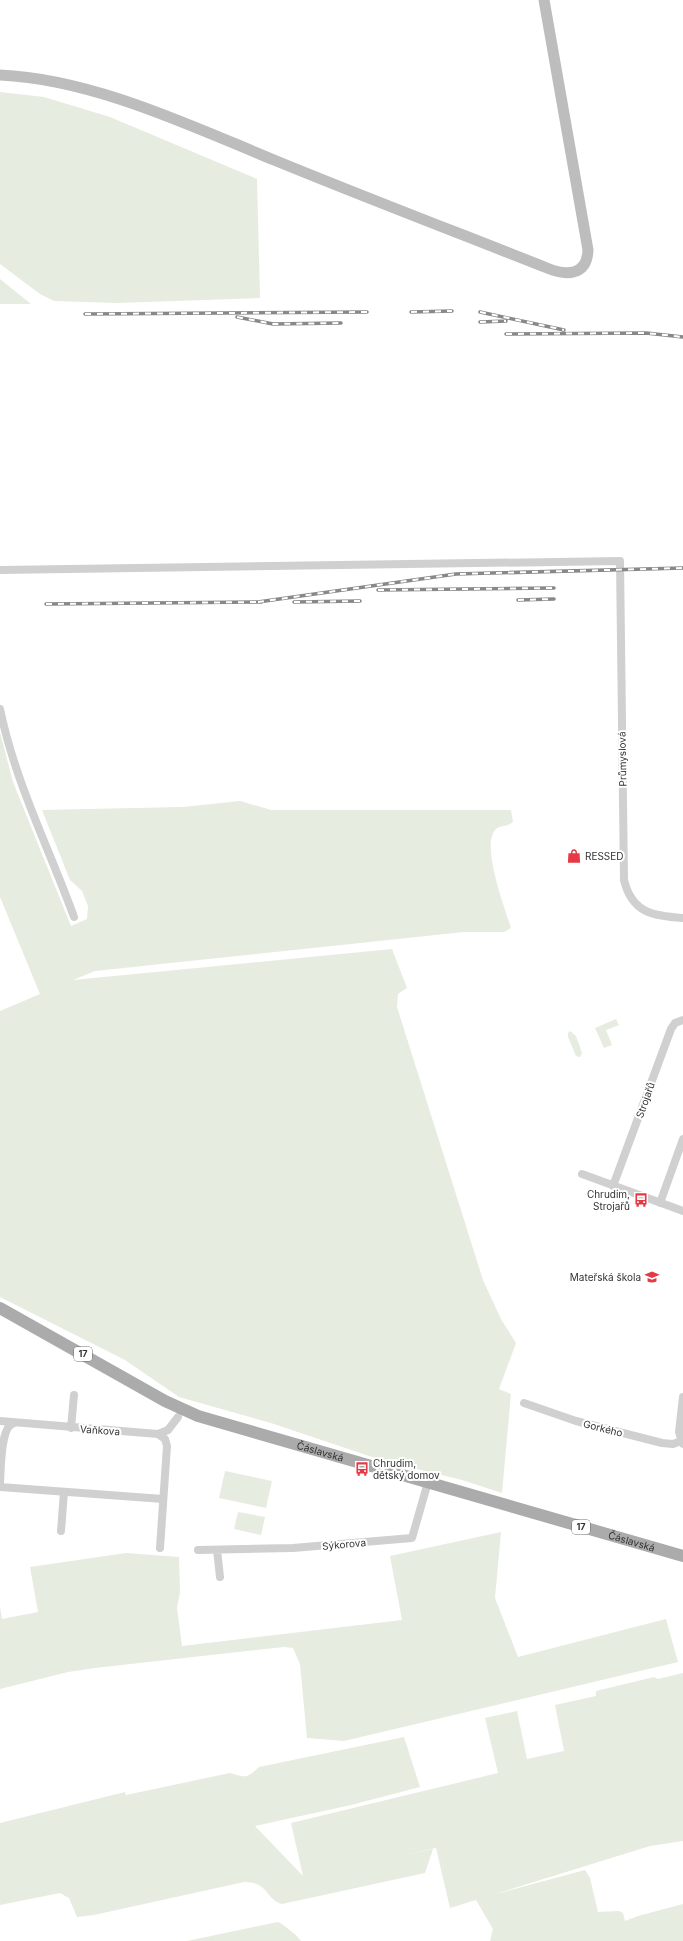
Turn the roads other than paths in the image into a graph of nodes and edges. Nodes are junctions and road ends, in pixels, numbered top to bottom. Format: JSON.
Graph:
{"nodes":[{"id":1,"x":544,"y":0,"type":"edge"},
{"id":2,"x":0,"y":74,"type":"edge"},
{"id":3,"x":0,"y":570,"type":"edge"},
{"id":4,"x":0,"y":709,"type":"edge"},
{"id":5,"x":74,"y":917,"type":"dead end"},
{"id":6,"x":683,"y":918,"type":"edge"},
{"id":7,"x":683,"y":1020,"type":"edge"},
{"id":8,"x":683,"y":1139,"type":"edge"},
{"id":9,"x":582,"y":1174,"type":"dead end"},
{"id":10,"x":613,"y":1186,"type":"junction"},
{"id":11,"x":660,"y":1203,"type":"junction"},
{"id":12,"x":683,"y":1211,"type":"edge"},
{"id":13,"x":0,"y":1308,"type":"edge"},
{"id":14,"x":74,"y":1395,"type":"dead end"},
{"id":15,"x":683,"y":1397,"type":"edge"},
{"id":16,"x":524,"y":1402,"type":"dead end"},
{"id":17,"x":180,"y":1413,"type":"junction"},
{"id":18,"x":0,"y":1421,"type":"edge"},
{"id":19,"x":14,"y":1423,"type":"junction"},
{"id":20,"x":71,"y":1428,"type":"junction"},
{"id":21,"x":158,"y":1434,"type":"junction"},
{"id":22,"x":1,"y":1435,"type":"edge"},
{"id":23,"x":682,"y":1443,"type":"edge"},
{"id":24,"x":168,"y":1446,"type":"junction"},
{"id":25,"x":428,"y":1482,"type":"junction"},
{"id":26,"x":0,"y":1483,"type":"edge"},
{"id":27,"x":0,"y":1488,"type":"edge"},
{"id":28,"x":64,"y":1492,"type":"junction"},
{"id":29,"x":163,"y":1499,"type":"junction"},
{"id":30,"x":61,"y":1531,"type":"dead end"},
{"id":31,"x":160,"y":1548,"type":"dead end"},
{"id":32,"x":198,"y":1550,"type":"dead end"},
{"id":33,"x":217,"y":1550,"type":"junction"},
{"id":34,"x":683,"y":1556,"type":"edge"},
{"id":35,"x":220,"y":1577,"type":"dead end"}],
"edges":[{"from":1,"to":2,"type":"street"},
{"from":3,"to":6,"type":"street","name":"Průmyslová"},
{"from":4,"to":5,"type":"street"},
{"from":7,"to":10,"type":"street","name":"Strojařů"},
{"from":8,"to":11,"type":"street"},
{"from":9,"to":10,"type":"street"},
{"from":10,"to":11,"type":"street"},
{"from":11,"to":12,"type":"street"},
{"from":13,"to":17,"type":"main road","name":"Čáslavská","number":"17"},
{"from":14,"to":20,"type":"street"},
{"from":15,"to":23,"type":"street"},
{"from":16,"to":23,"type":"street","name":"Gorkého"},
{"from":17,"to":21,"type":"street"},
{"from":17,"to":24,"type":"street"},
{"from":17,"to":25,"type":"main road","name":"Čáslavská","number":"17"},
{"from":18,"to":19,"type":"street","name":"Vaňkova"},
{"from":19,"to":20,"type":"street","name":"Vaňkova"},
{"from":19,"to":22,"type":"street"},
{"from":20,"to":21,"type":"street","name":"Vaňkova"},
{"from":21,"to":24,"type":"street"},
{"from":22,"to":26,"type":"street"},
{"from":24,"to":29,"type":"street"},
{"from":25,"to":33,"type":"street","name":"Sýkorova"},
{"from":25,"to":34,"type":"main road","name":"Čáslavská","number":"17"},
{"from":27,"to":28,"type":"street"},
{"from":28,"to":29,"type":"street"},
{"from":28,"to":30,"type":"street"},
{"from":29,"to":31,"type":"street"},
{"from":32,"to":33,"type":"street","name":"Sýkorova"},
{"from":33,"to":35,"type":"street"}]}
